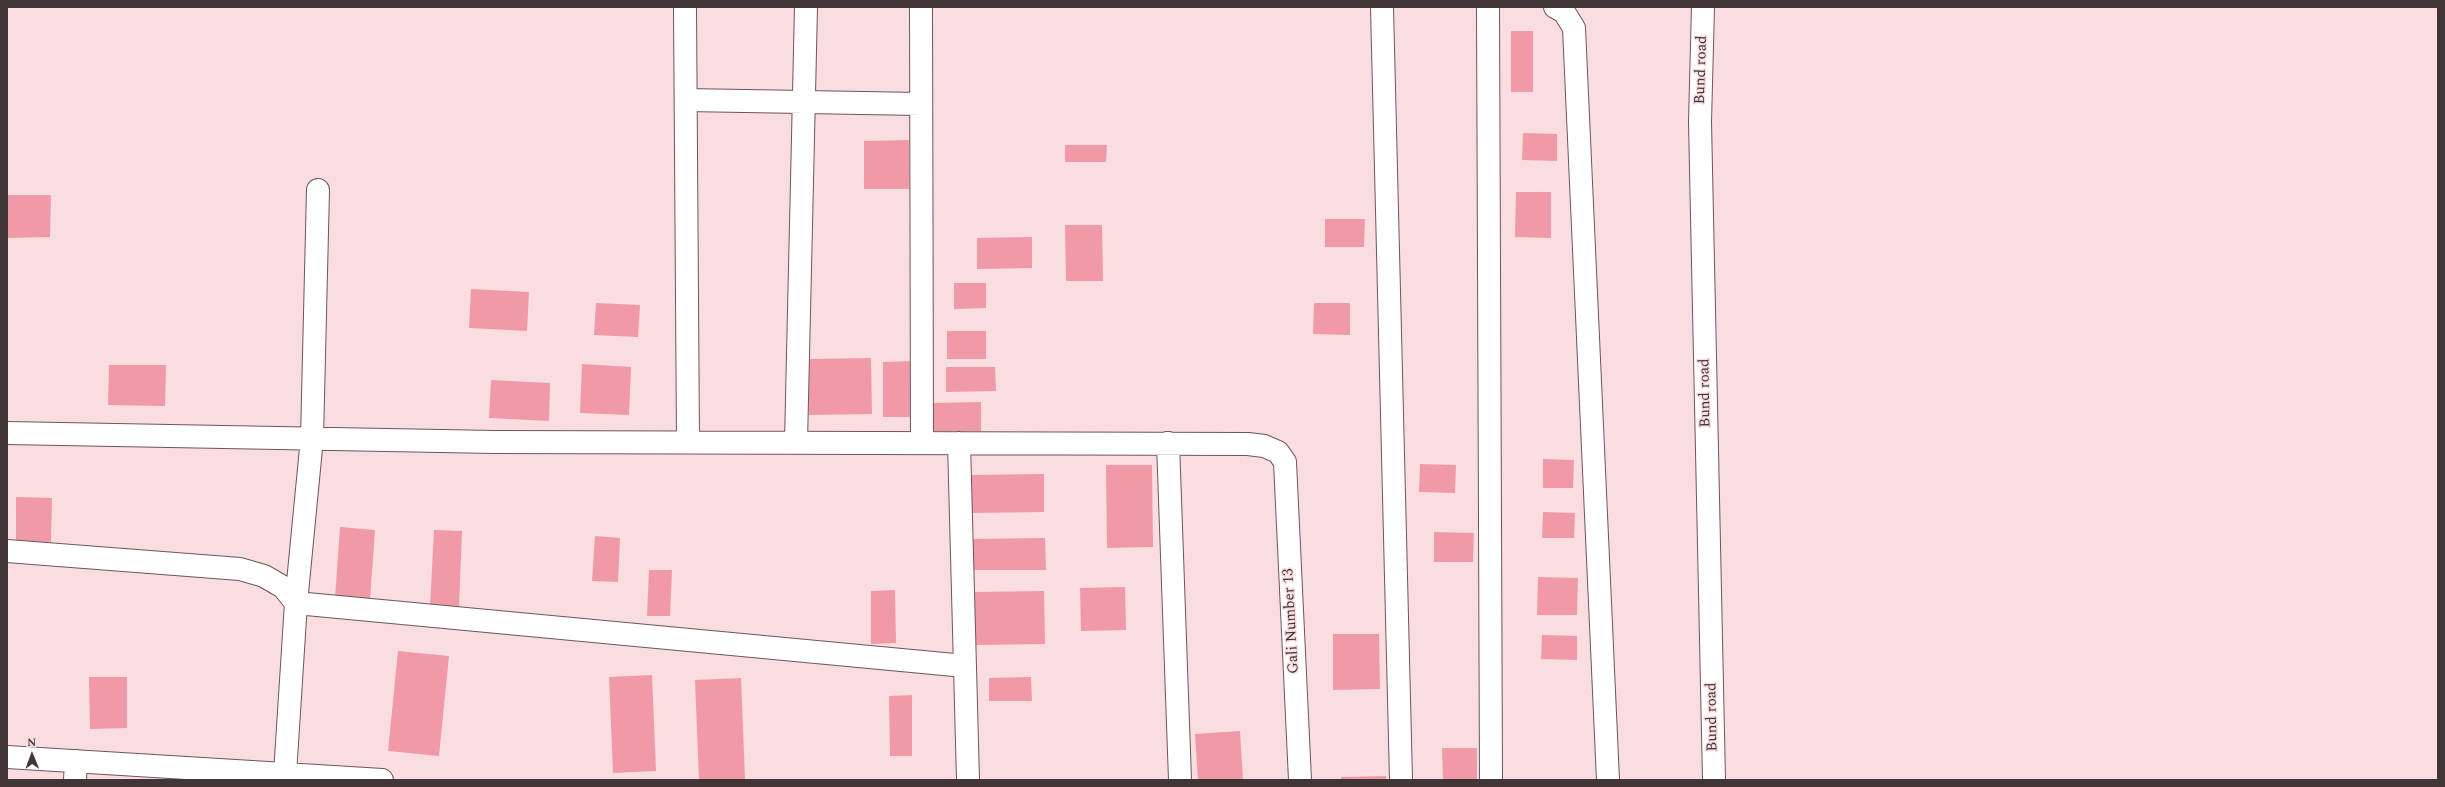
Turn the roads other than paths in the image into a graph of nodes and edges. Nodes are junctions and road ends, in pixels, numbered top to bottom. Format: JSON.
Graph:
{"nodes":[{"id":1,"x":685,"y":7,"type":"edge"},
{"id":2,"x":806,"y":7,"type":"edge"},
{"id":3,"x":921,"y":7,"type":"edge"},
{"id":4,"x":1382,"y":7,"type":"edge"},
{"id":5,"x":1488,"y":7,"type":"edge"},
{"id":6,"x":1555,"y":7,"type":"edge"},
{"id":7,"x":1703,"y":7,"type":"edge"},
{"id":8,"x":686,"y":100,"type":"junction"},
{"id":9,"x":804,"y":102,"type":"junction"},
{"id":10,"x":921,"y":104,"type":"junction"},
{"id":11,"x":318,"y":190,"type":"dead end"},
{"id":12,"x":7,"y":433,"type":"edge"},
{"id":13,"x":312,"y":438,"type":"junction"},
{"id":14,"x":688,"y":442,"type":"junction"},
{"id":15,"x":796,"y":442,"type":"junction"},
{"id":16,"x":922,"y":443,"type":"junction"},
{"id":17,"x":959,"y":443,"type":"junction"},
{"id":18,"x":1168,"y":443,"type":"junction"},
{"id":19,"x":7,"y":551,"type":"edge"},
{"id":20,"x":296,"y":603,"type":"junction"},
{"id":21,"x":965,"y":666,"type":"junction"},
{"id":22,"x":7,"y":757,"type":"edge"},
{"id":23,"x":75,"y":770,"type":"edge"},
{"id":24,"x":285,"y":774,"type":"junction"},
{"id":25,"x":375,"y":780,"type":"edge"},
{"id":26,"x":382,"y":780,"type":"edge"},
{"id":27,"x":968,"y":780,"type":"edge"},
{"id":28,"x":1180,"y":780,"type":"edge"},
{"id":29,"x":1300,"y":780,"type":"edge"},
{"id":30,"x":1401,"y":780,"type":"edge"},
{"id":31,"x":1491,"y":780,"type":"edge"},
{"id":32,"x":1608,"y":780,"type":"edge"},
{"id":33,"x":1714,"y":780,"type":"edge"}],
"edges":[{"from":1,"to":8,"type":"street"},
{"from":2,"to":9,"type":"street"},
{"from":3,"to":10,"type":"street"},
{"from":4,"to":30,"type":"street"},
{"from":5,"to":31,"type":"street"},
{"from":6,"to":32,"type":"street"},
{"from":7,"to":33,"type":"street","name":"Bund road"},
{"from":8,"to":9,"type":"street"},
{"from":8,"to":14,"type":"street"},
{"from":9,"to":10,"type":"street"},
{"from":9,"to":15,"type":"street"},
{"from":10,"to":16,"type":"street"},
{"from":11,"to":13,"type":"street"},
{"from":12,"to":13,"type":"street"},
{"from":13,"to":14,"type":"street"},
{"from":13,"to":20,"type":"street"},
{"from":14,"to":15,"type":"street"},
{"from":15,"to":16,"type":"street"},
{"from":16,"to":17,"type":"street"},
{"from":17,"to":18,"type":"street"},
{"from":17,"to":21,"type":"street"},
{"from":18,"to":28,"type":"street"},
{"from":18,"to":29,"type":"street","name":"Gali Number 13"},
{"from":19,"to":20,"type":"street"},
{"from":20,"to":21,"type":"street"},
{"from":20,"to":24,"type":"street"},
{"from":21,"to":27,"type":"street"},
{"from":22,"to":23,"type":"street"},
{"from":23,"to":24,"type":"street"},
{"from":24,"to":25,"type":"street"},
{"from":25,"to":26,"type":"street"}]}
